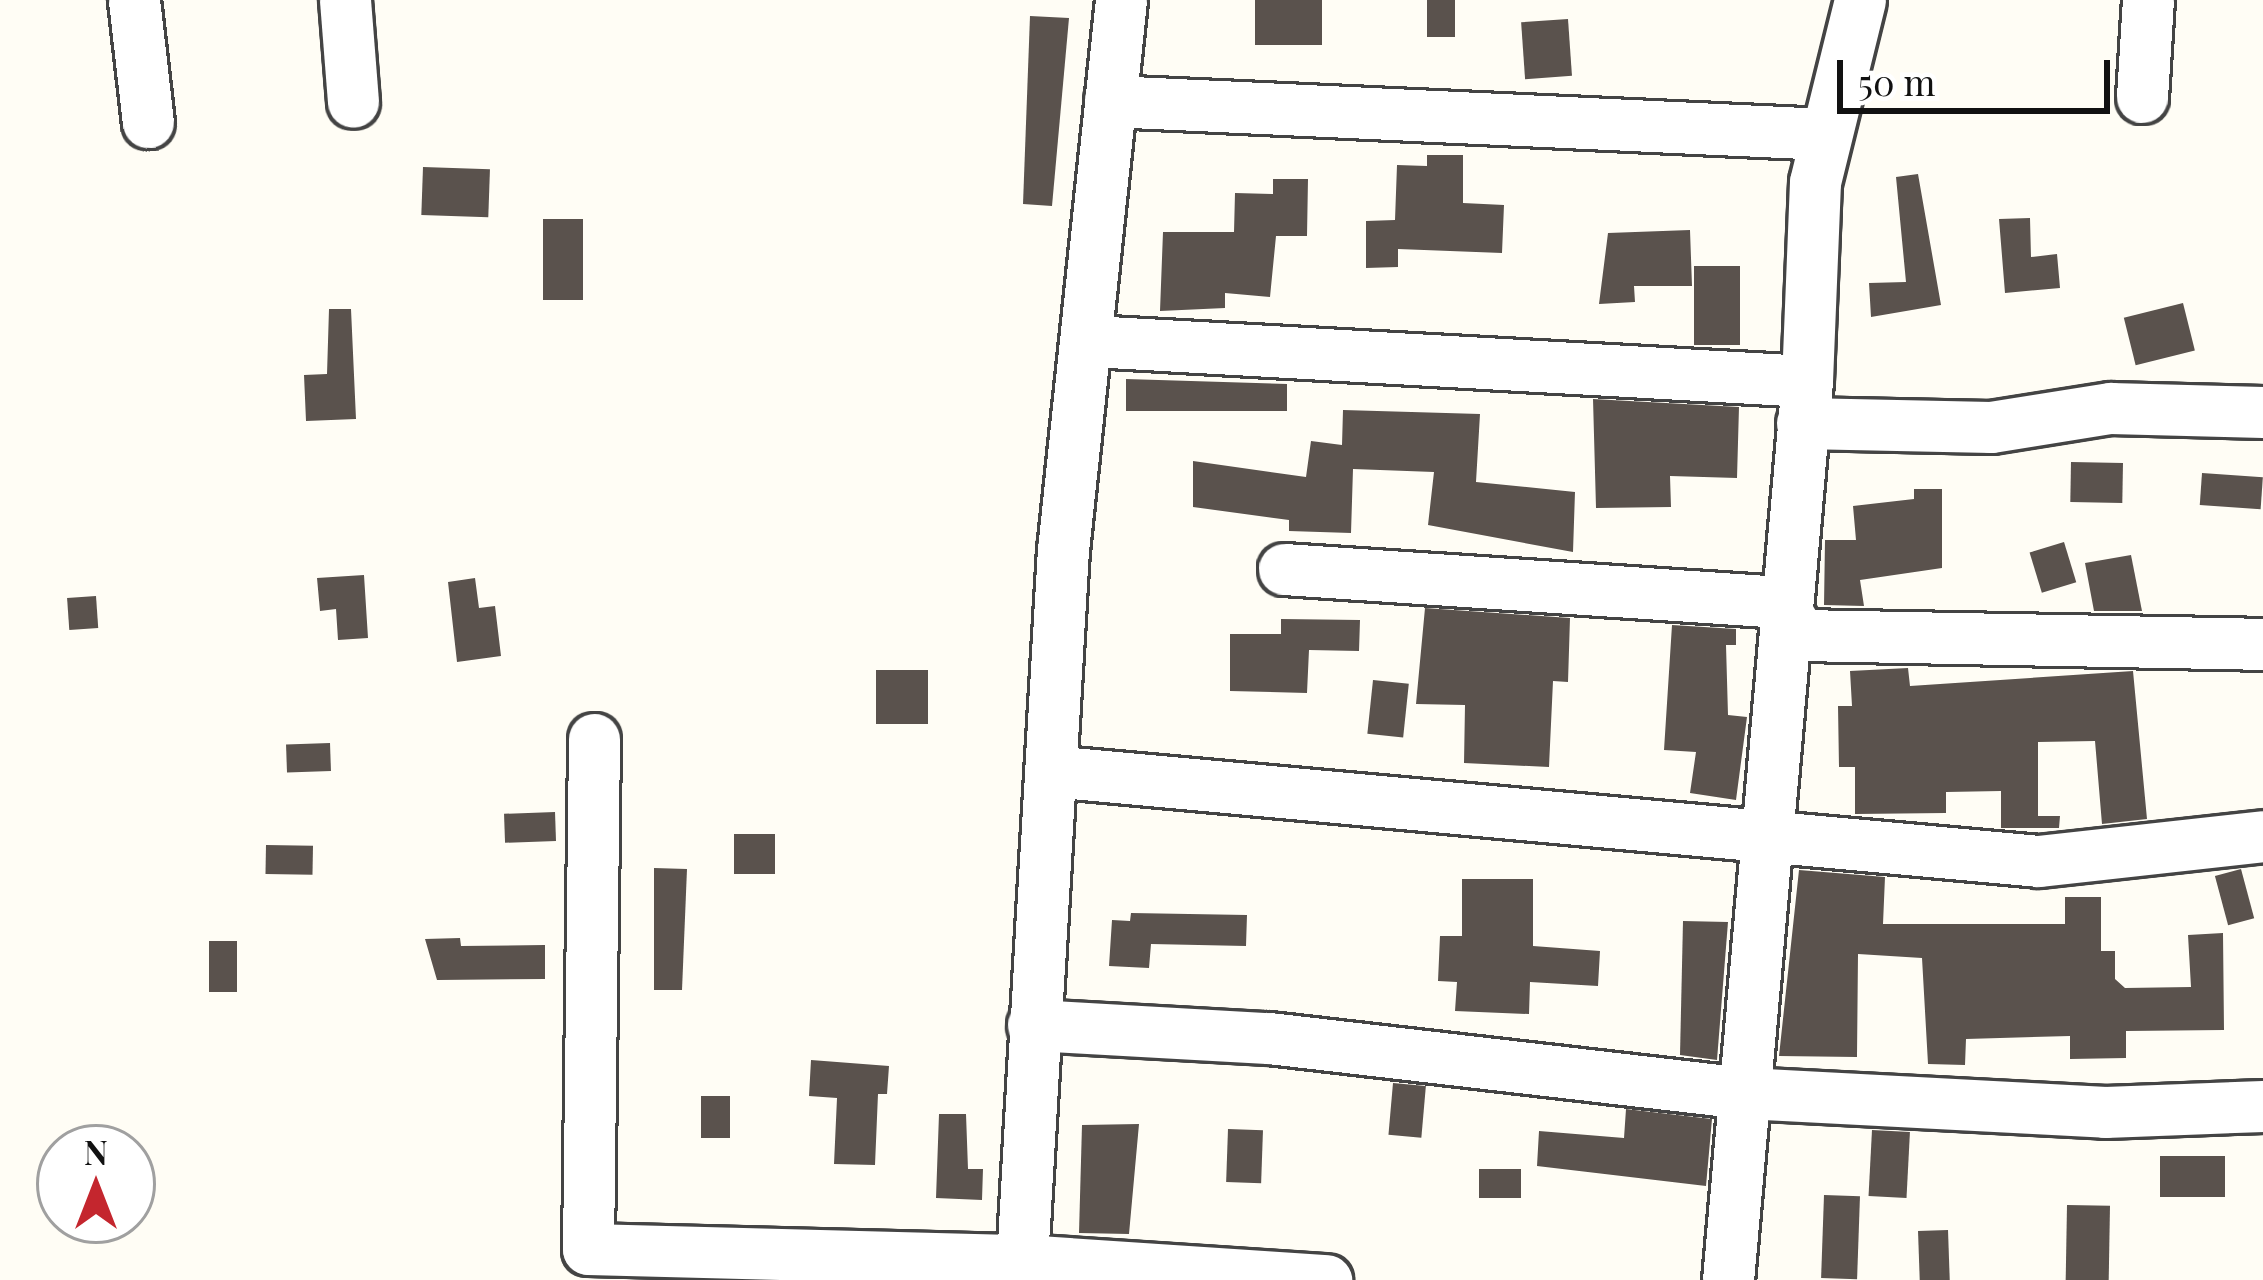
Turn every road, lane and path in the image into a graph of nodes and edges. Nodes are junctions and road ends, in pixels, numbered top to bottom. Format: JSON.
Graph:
{"nodes":[{"id":1,"x":134,"y":0,"type":"edge"},
{"id":2,"x":345,"y":0,"type":"edge"},
{"id":3,"x":1121,"y":0,"type":"edge"},
{"id":4,"x":1859,"y":0,"type":"edge"},
{"id":5,"x":2148,"y":0,"type":"edge"},
{"id":6,"x":2142,"y":97,"type":"dead end"},
{"id":7,"x":1110,"y":101,"type":"junction"},
{"id":8,"x":353,"y":102,"type":"dead end"},
{"id":9,"x":148,"y":122,"type":"dead end"},
{"id":10,"x":1826,"y":134,"type":"junction"},
{"id":11,"x":1091,"y":341,"type":"junction"},
{"id":12,"x":1804,"y":402,"type":"junction"},
{"id":13,"x":2263,"y":412,"type":"edge"},
{"id":14,"x":1284,"y":568,"type":"dead end"},
{"id":15,"x":1781,"y":602,"type":"junction"},
{"id":16,"x":2263,"y":644,"type":"edge"},
{"id":17,"x":594,"y":739,"type":"dead end"},
{"id":18,"x":1050,"y":771,"type":"junction"},
{"id":19,"x":2263,"y":836,"type":"edge"},
{"id":20,"x":1766,"y":841,"type":"junction"},
{"id":21,"x":1033,"y":1025,"type":"junction"},
{"id":22,"x":1744,"y":1093,"type":"junction"},
{"id":23,"x":2263,"y":1106,"type":"edge"},
{"id":24,"x":1022,"y":1260,"type":"junction"},
{"id":25,"x":1326,"y":1280,"type":"edge"},
{"id":26,"x":1728,"y":1280,"type":"edge"}],
"edges":[{"from":1,"to":9,"type":"street"},
{"from":2,"to":8,"type":"street"},
{"from":3,"to":7,"type":"street"},
{"from":4,"to":10,"type":"street"},
{"from":5,"to":6,"type":"street"},
{"from":7,"to":10,"type":"street"},
{"from":7,"to":11,"type":"street"},
{"from":10,"to":12,"type":"street"},
{"from":11,"to":12,"type":"street"},
{"from":11,"to":18,"type":"street"},
{"from":12,"to":13,"type":"street"},
{"from":12,"to":15,"type":"street"},
{"from":14,"to":15,"type":"street"},
{"from":15,"to":16,"type":"street"},
{"from":15,"to":20,"type":"street"},
{"from":17,"to":24,"type":"street"},
{"from":18,"to":20,"type":"street"},
{"from":18,"to":21,"type":"street"},
{"from":19,"to":20,"type":"street"},
{"from":20,"to":22,"type":"street"},
{"from":21,"to":22,"type":"street"},
{"from":21,"to":24,"type":"street"},
{"from":22,"to":23,"type":"street"},
{"from":22,"to":26,"type":"street"},
{"from":24,"to":25,"type":"street"}]}
